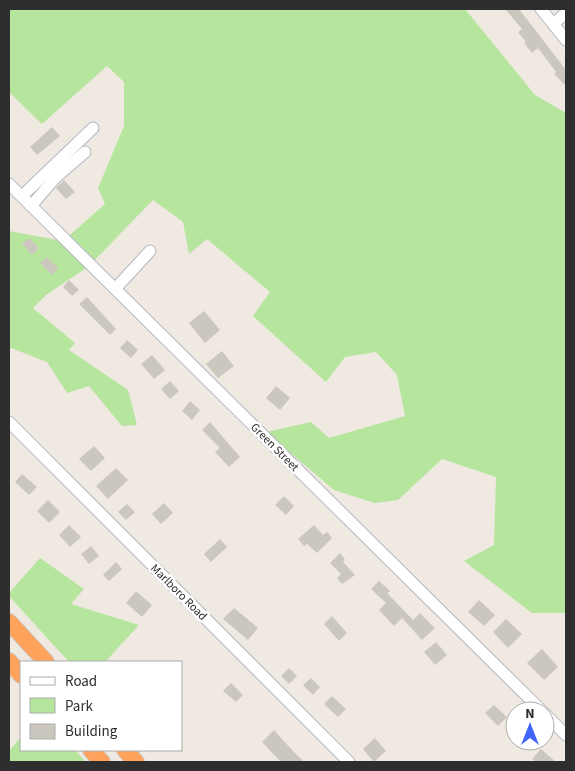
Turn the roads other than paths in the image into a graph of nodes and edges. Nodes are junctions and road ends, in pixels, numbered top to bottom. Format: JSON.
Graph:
{"nodes":[{"id":1,"x":541,"y":9,"type":"edge"},
{"id":2,"x":566,"y":13,"type":"edge"},
{"id":3,"x":554,"y":24,"type":"junction"},
{"id":4,"x":566,"y":40,"type":"edge"},
{"id":5,"x":93,"y":128,"type":"dead end"},
{"id":6,"x":85,"y":152,"type":"dead end"},
{"id":7,"x":9,"y":184,"type":"edge"},
{"id":8,"x":22,"y":196,"type":"junction"},
{"id":9,"x":31,"y":206,"type":"junction"},
{"id":10,"x":150,"y":251,"type":"dead end"},
{"id":11,"x":115,"y":289,"type":"junction"},
{"id":12,"x":9,"y":422,"type":"edge"},
{"id":13,"x":9,"y":622,"type":"edge"},
{"id":14,"x":9,"y":661,"type":"edge"},
{"id":15,"x":45,"y":661,"type":"edge"},
{"id":16,"x":20,"y":674,"type":"edge"},
{"id":17,"x":532,"y":701,"type":"edge"},
{"id":18,"x":555,"y":724,"type":"edge"},
{"id":19,"x":566,"y":735,"type":"edge"},
{"id":20,"x":92,"y":751,"type":"edge"},
{"id":21,"x":126,"y":751,"type":"edge"},
{"id":22,"x":102,"y":762,"type":"edge"},
{"id":23,"x":136,"y":762,"type":"edge"},
{"id":24,"x":349,"y":762,"type":"edge"}],
"edges":[{"from":1,"to":3,"type":"street"},
{"from":2,"to":3,"type":"street"},
{"from":3,"to":4,"type":"street"},
{"from":5,"to":8,"type":"street"},
{"from":6,"to":9,"type":"street"},
{"from":7,"to":8,"type":"street","name":"Green Street"},
{"from":8,"to":9,"type":"street","name":"Green Street"},
{"from":9,"to":11,"type":"street","name":"Green Street"},
{"from":10,"to":11,"type":"street"},
{"from":11,"to":17,"type":"street","name":"Green Street"},
{"from":12,"to":24,"type":"street","name":"Marlboro Road"},
{"from":13,"to":15,"type":"highway"},
{"from":14,"to":16,"type":"highway"},
{"from":18,"to":19,"type":"street"},
{"from":20,"to":22,"type":"highway"},
{"from":21,"to":23,"type":"highway"}]}
